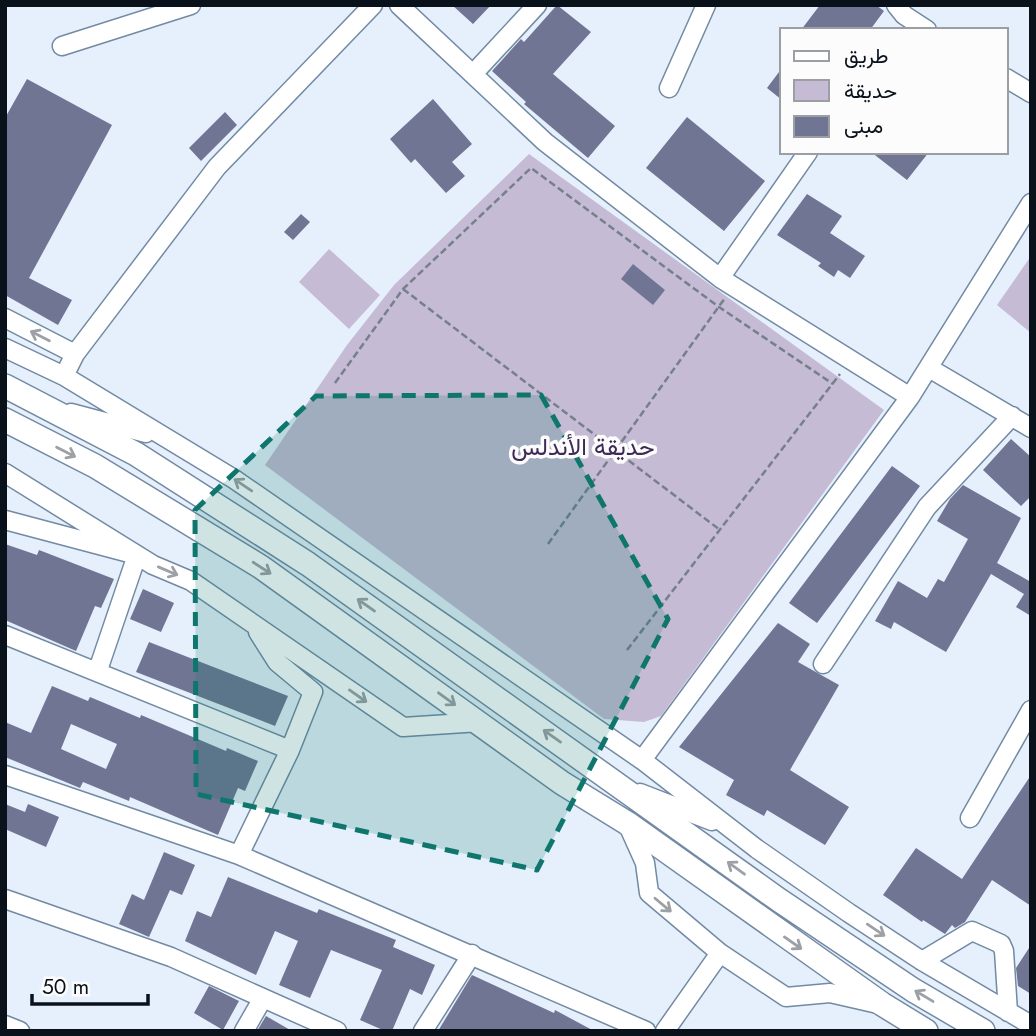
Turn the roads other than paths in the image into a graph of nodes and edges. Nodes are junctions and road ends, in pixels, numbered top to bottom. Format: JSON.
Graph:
{"nodes":[{"id":1,"x":191,"y":5,"type":"edge"},
{"id":2,"x":373,"y":5,"type":"edge"},
{"id":3,"x":399,"y":5,"type":"edge"},
{"id":4,"x":537,"y":5,"type":"edge"},
{"id":5,"x":706,"y":5,"type":"edge"},
{"id":6,"x":898,"y":17,"type":"edge"},
{"id":7,"x":923,"y":28,"type":"edge"},
{"id":8,"x":62,"y":47,"type":"dead end"},
{"id":9,"x":473,"y":74,"type":"junction"},
{"id":10,"x":1008,"y":79,"type":"edge"},
{"id":11,"x":669,"y":88,"type":"dead end"},
{"id":12,"x":1031,"y":93,"type":"edge"},
{"id":13,"x":807,"y":154,"type":"edge"},
{"id":14,"x":1031,"y":203,"type":"edge"},
{"id":15,"x":726,"y":283,"type":"junction"},
{"id":16,"x":5,"y":318,"type":"edge"},
{"id":17,"x":6,"y":345,"type":"edge"},
{"id":18,"x":75,"y":354,"type":"junction"},
{"id":19,"x":929,"y":368,"type":"junction"},
{"id":20,"x":64,"y":376,"type":"junction"},
{"id":21,"x":5,"y":386,"type":"edge"},
{"id":22,"x":910,"y":397,"type":"junction"},
{"id":23,"x":42,"y":405,"type":"junction"},
{"id":24,"x":1012,"y":416,"type":"junction"},
{"id":25,"x":5,"y":420,"type":"edge"},
{"id":26,"x":1031,"y":428,"type":"edge"},
{"id":27,"x":166,"y":438,"type":"junction"},
{"id":28,"x":5,"y":473,"type":"edge"},
{"id":29,"x":5,"y":520,"type":"edge"},
{"id":30,"x":138,"y":555,"type":"junction"},
{"id":31,"x":252,"y":623,"type":"junction"},
{"id":32,"x":5,"y":635,"type":"edge"},
{"id":33,"x":823,"y":664,"type":"dead end"},
{"id":34,"x":98,"y":670,"type":"junction"},
{"id":35,"x":1031,"y":710,"type":"edge"},
{"id":36,"x":480,"y":722,"type":"junction"},
{"id":37,"x":290,"y":750,"type":"junction"},
{"id":38,"x":642,"y":760,"type":"junction"},
{"id":39,"x":5,"y":775,"type":"edge"},
{"id":40,"x":626,"y":788,"type":"junction"},
{"id":41,"x":970,"y":818,"type":"dead end"},
{"id":42,"x":626,"y":823,"type":"junction"},
{"id":43,"x":731,"y":829,"type":"junction"},
{"id":44,"x":239,"y":855,"type":"junction"},
{"id":45,"x":5,"y":899,"type":"edge"},
{"id":46,"x":720,"y":953,"type":"junction"},
{"id":47,"x":472,"y":954,"type":"junction"},
{"id":48,"x":922,"y":961,"type":"junction"},
{"id":49,"x":263,"y":998,"type":"junction"},
{"id":50,"x":882,"y":1004,"type":"junction"},
{"id":51,"x":1008,"y":1012,"type":"junction"},
{"id":52,"x":5,"y":1025,"type":"edge"},
{"id":53,"x":1031,"y":1025,"type":"edge"},
{"id":54,"x":20,"y":1031,"type":"edge"},
{"id":55,"x":244,"y":1031,"type":"edge"},
{"id":56,"x":337,"y":1031,"type":"edge"},
{"id":57,"x":423,"y":1031,"type":"edge"},
{"id":58,"x":646,"y":1031,"type":"edge"},
{"id":59,"x":665,"y":1031,"type":"edge"},
{"id":60,"x":926,"y":1031,"type":"edge"},
{"id":61,"x":983,"y":1031,"type":"edge"}],
"edges":[{"from":1,"to":8,"type":"street"},
{"from":2,"to":18,"type":"street"},
{"from":3,"to":9,"type":"street"},
{"from":4,"to":9,"type":"street"},
{"from":5,"to":11,"type":"street"},
{"from":6,"to":7,"type":"street"},
{"from":9,"to":15,"type":"street"},
{"from":10,"to":12,"type":"street"},
{"from":13,"to":15,"type":"street"},
{"from":14,"to":19,"type":"street"},
{"from":15,"to":22,"type":"street"},
{"from":18,"to":16,"type":"street","one_way":true},
{"from":17,"to":20,"type":"street"},
{"from":18,"to":20,"type":"street"},
{"from":19,"to":22,"type":"street"},
{"from":19,"to":24,"type":"street"},
{"from":20,"to":27,"type":"street"},
{"from":21,"to":23,"type":"main road"},
{"from":22,"to":38,"type":"street"},
{"from":23,"to":27,"type":"street"},
{"from":40,"to":23,"type":"main road","one_way":true},
{"from":24,"to":26,"type":"street"},
{"from":24,"to":33,"type":"street"},
{"from":25,"to":36,"type":"main road","one_way":true},
{"from":38,"to":27,"type":"street","one_way":true},
{"from":28,"to":30,"type":"street"},
{"from":29,"to":30,"type":"street"},
{"from":30,"to":31,"type":"street","one_way":true},
{"from":30,"to":34,"type":"street"},
{"from":31,"to":36,"type":"street","one_way":true},
{"from":31,"to":37,"type":"street"},
{"from":32,"to":34,"type":"street"},
{"from":34,"to":37,"type":"street"},
{"from":35,"to":41,"type":"street"},
{"from":36,"to":42,"type":"main road"},
{"from":37,"to":44,"type":"street"},
{"from":38,"to":43,"type":"street"},
{"from":39,"to":44,"type":"street"},
{"from":40,"to":43,"type":"street"},
{"from":61,"to":40,"type":"main road","one_way":true},
{"from":42,"to":46,"type":"street","one_way":true},
{"from":42,"to":50,"type":"main road","one_way":true},
{"from":43,"to":48,"type":"street","one_way":true},
{"from":44,"to":47,"type":"street"},
{"from":45,"to":49,"type":"street"},
{"from":46,"to":50,"type":"street"},
{"from":46,"to":59,"type":"street"},
{"from":47,"to":57,"type":"street"},
{"from":47,"to":58,"type":"street"},
{"from":48,"to":51,"type":"street"},
{"from":48,"to":51,"type":"street"},
{"from":49,"to":55,"type":"street"},
{"from":49,"to":56,"type":"street"},
{"from":50,"to":60,"type":"main road"},
{"from":51,"to":53,"type":"street"},
{"from":52,"to":54,"type":"street"}]}
